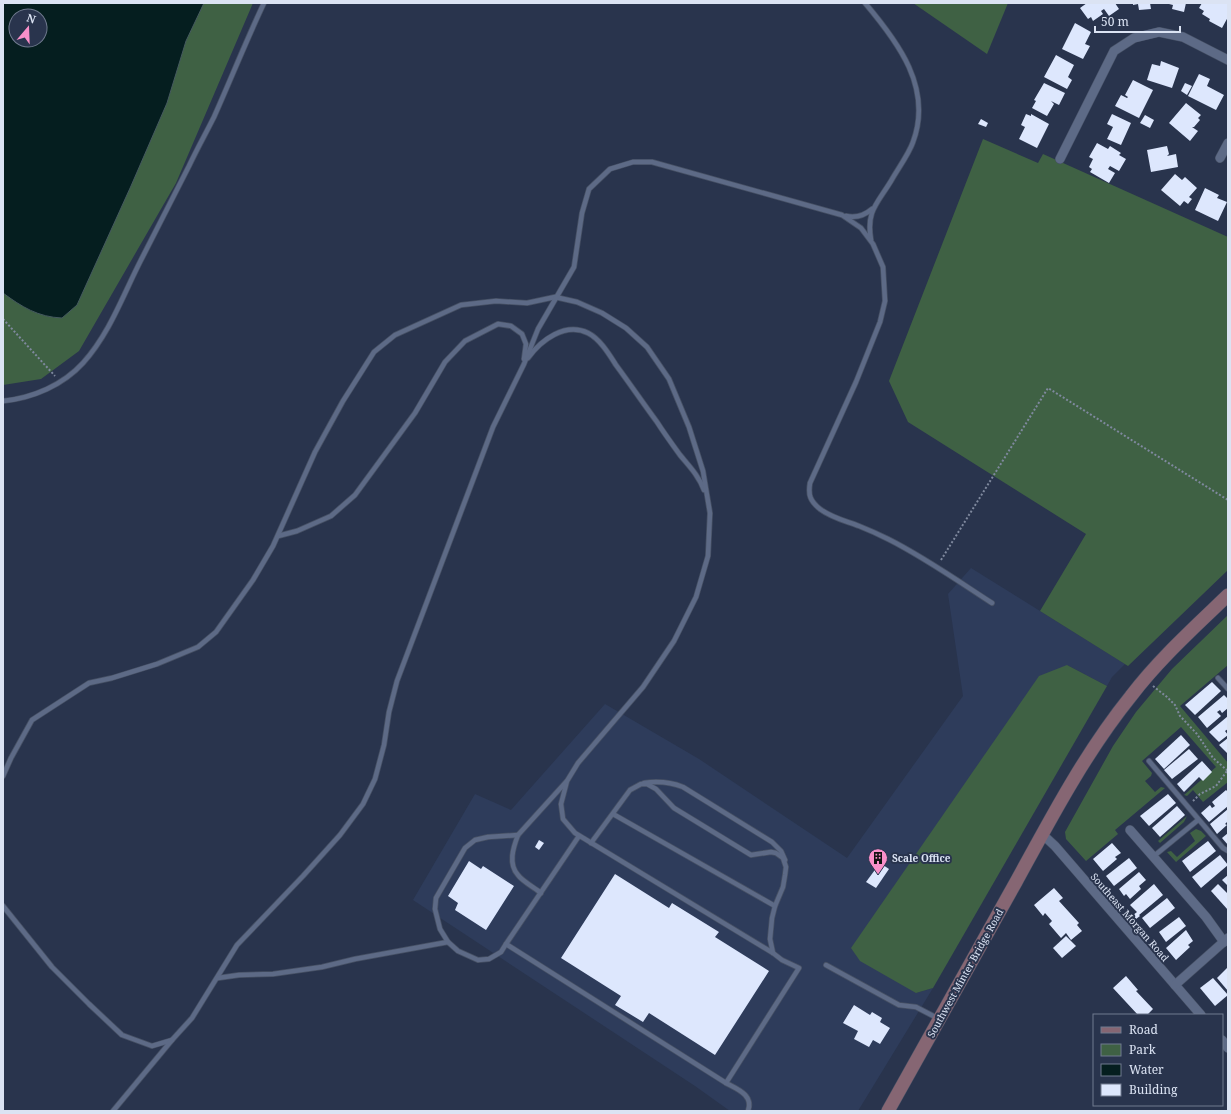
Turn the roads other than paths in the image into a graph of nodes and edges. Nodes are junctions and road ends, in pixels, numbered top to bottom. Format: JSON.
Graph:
{"nodes":[{"id":1,"x":264,"y":3,"type":"edge"},
{"id":2,"x":865,"y":3,"type":"edge"},
{"id":3,"x":1228,"y":60,"type":"edge"},
{"id":4,"x":1228,"y":143,"type":"edge"},
{"id":5,"x":1220,"y":158,"type":"dead end"},
{"id":6,"x":1060,"y":159,"type":"dead end"},
{"id":7,"x":875,"y":206,"type":"junction"},
{"id":8,"x":842,"y":215,"type":"junction"},
{"id":9,"x":871,"y":241,"type":"junction"},
{"id":10,"x":555,"y":297,"type":"junction"},
{"id":11,"x":524,"y":364,"type":"junction"},
{"id":12,"x":3,"y":401,"type":"edge"},
{"id":13,"x":708,"y":498,"type":"junction"},
{"id":14,"x":278,"y":536,"type":"junction"},
{"id":15,"x":1228,"y":595,"type":"edge"},
{"id":16,"x":992,"y":603,"type":"dead end"},
{"id":17,"x":1218,"y":678,"type":"dead end"},
{"id":18,"x":1228,"y":689,"type":"edge"},
{"id":19,"x":1149,"y":761,"type":"dead end"},
{"id":20,"x":3,"y":776,"type":"edge"},
{"id":21,"x":568,"y":781,"type":"junction"},
{"id":22,"x":641,"y":784,"type":"junction"},
{"id":23,"x":613,"y":814,"type":"junction"},
{"id":24,"x":1198,"y":820,"type":"junction"},
{"id":25,"x":1130,"y":830,"type":"dead end"},
{"id":26,"x":1042,"y":834,"type":"junction"},
{"id":27,"x":518,"y":835,"type":"junction"},
{"id":28,"x":579,"y":836,"type":"junction"},
{"id":29,"x":591,"y":843,"type":"junction"},
{"id":30,"x":1228,"y":851,"type":"edge"},
{"id":31,"x":1154,"y":856,"type":"junction"},
{"id":32,"x":786,"y":866,"type":"junction"},
{"id":33,"x":541,"y":893,"type":"junction"},
{"id":34,"x":3,"y":906,"type":"edge"},
{"id":35,"x":775,"y":906,"type":"junction"},
{"id":36,"x":1226,"y":940,"type":"edge"},
{"id":37,"x":448,"y":942,"type":"junction"},
{"id":38,"x":506,"y":944,"type":"junction"},
{"id":39,"x":773,"y":953,"type":"junction"},
{"id":40,"x":826,"y":964,"type":"dead end"},
{"id":41,"x":218,"y":978,"type":"junction"},
{"id":42,"x":1175,"y":985,"type":"junction"},
{"id":43,"x":1199,"y":1014,"type":"edge"},
{"id":44,"x":939,"y":1019,"type":"junction"},
{"id":45,"x":172,"y":1040,"type":"junction"},
{"id":46,"x":726,"y":1082,"type":"junction"},
{"id":47,"x":113,"y":1111,"type":"edge"},
{"id":48,"x":748,"y":1111,"type":"edge"},
{"id":49,"x":888,"y":1111,"type":"edge"}],
"edges":[{"from":1,"to":12,"type":"lane"},
{"from":2,"to":7,"type":"lane"},
{"from":3,"to":6,"type":"street"},
{"from":4,"to":5,"type":"street"},
{"from":7,"to":8,"type":"lane"},
{"from":7,"to":9,"type":"lane"},
{"from":8,"to":9,"type":"lane"},
{"from":8,"to":10,"type":"lane"},
{"from":9,"to":16,"type":"lane"},
{"from":10,"to":11,"type":"lane"},
{"from":10,"to":13,"type":"lane"},
{"from":10,"to":14,"type":"lane"},
{"from":11,"to":13,"type":"lane"},
{"from":11,"to":14,"type":"lane"},
{"from":11,"to":41,"type":"lane"},
{"from":13,"to":21,"type":"lane"},
{"from":14,"to":20,"type":"lane"},
{"from":15,"to":26,"type":"main road","name":"Southwest Minter Bridge Road"},
{"from":17,"to":18,"type":"lane"},
{"from":19,"to":24,"type":"lane"},
{"from":21,"to":27,"type":"lane"},
{"from":21,"to":28,"type":"lane"},
{"from":22,"to":23,"type":"lane"},
{"from":22,"to":32,"type":"lane"},
{"from":22,"to":32,"type":"lane"},
{"from":23,"to":29,"type":"lane"},
{"from":23,"to":35,"type":"lane"},
{"from":24,"to":30,"type":"lane"},
{"from":24,"to":31,"type":"lane"},
{"from":25,"to":31,"type":"street"},
{"from":26,"to":42,"type":"street","name":"Southeast Morgan Road"},
{"from":26,"to":44,"type":"main road","name":"Southwest Minter Bridge Road"},
{"from":27,"to":33,"type":"lane"},
{"from":27,"to":37,"type":"lane"},
{"from":28,"to":29,"type":"lane"},
{"from":28,"to":33,"type":"lane"},
{"from":29,"to":39,"type":"lane"},
{"from":31,"to":36,"type":"street"},
{"from":32,"to":35,"type":"lane"},
{"from":33,"to":38,"type":"lane"},
{"from":34,"to":45,"type":"lane"},
{"from":35,"to":39,"type":"lane"},
{"from":36,"to":42,"type":"street"},
{"from":37,"to":38,"type":"lane"},
{"from":37,"to":41,"type":"lane"},
{"from":38,"to":46,"type":"lane"},
{"from":39,"to":46,"type":"lane"},
{"from":40,"to":44,"type":"lane"},
{"from":41,"to":45,"type":"lane"},
{"from":42,"to":43,"type":"street","name":"Southeast Morgan Road"},
{"from":44,"to":49,"type":"main road","name":"Southwest Minter Bridge Road"},
{"from":45,"to":47,"type":"lane"},
{"from":46,"to":48,"type":"lane"}]}
